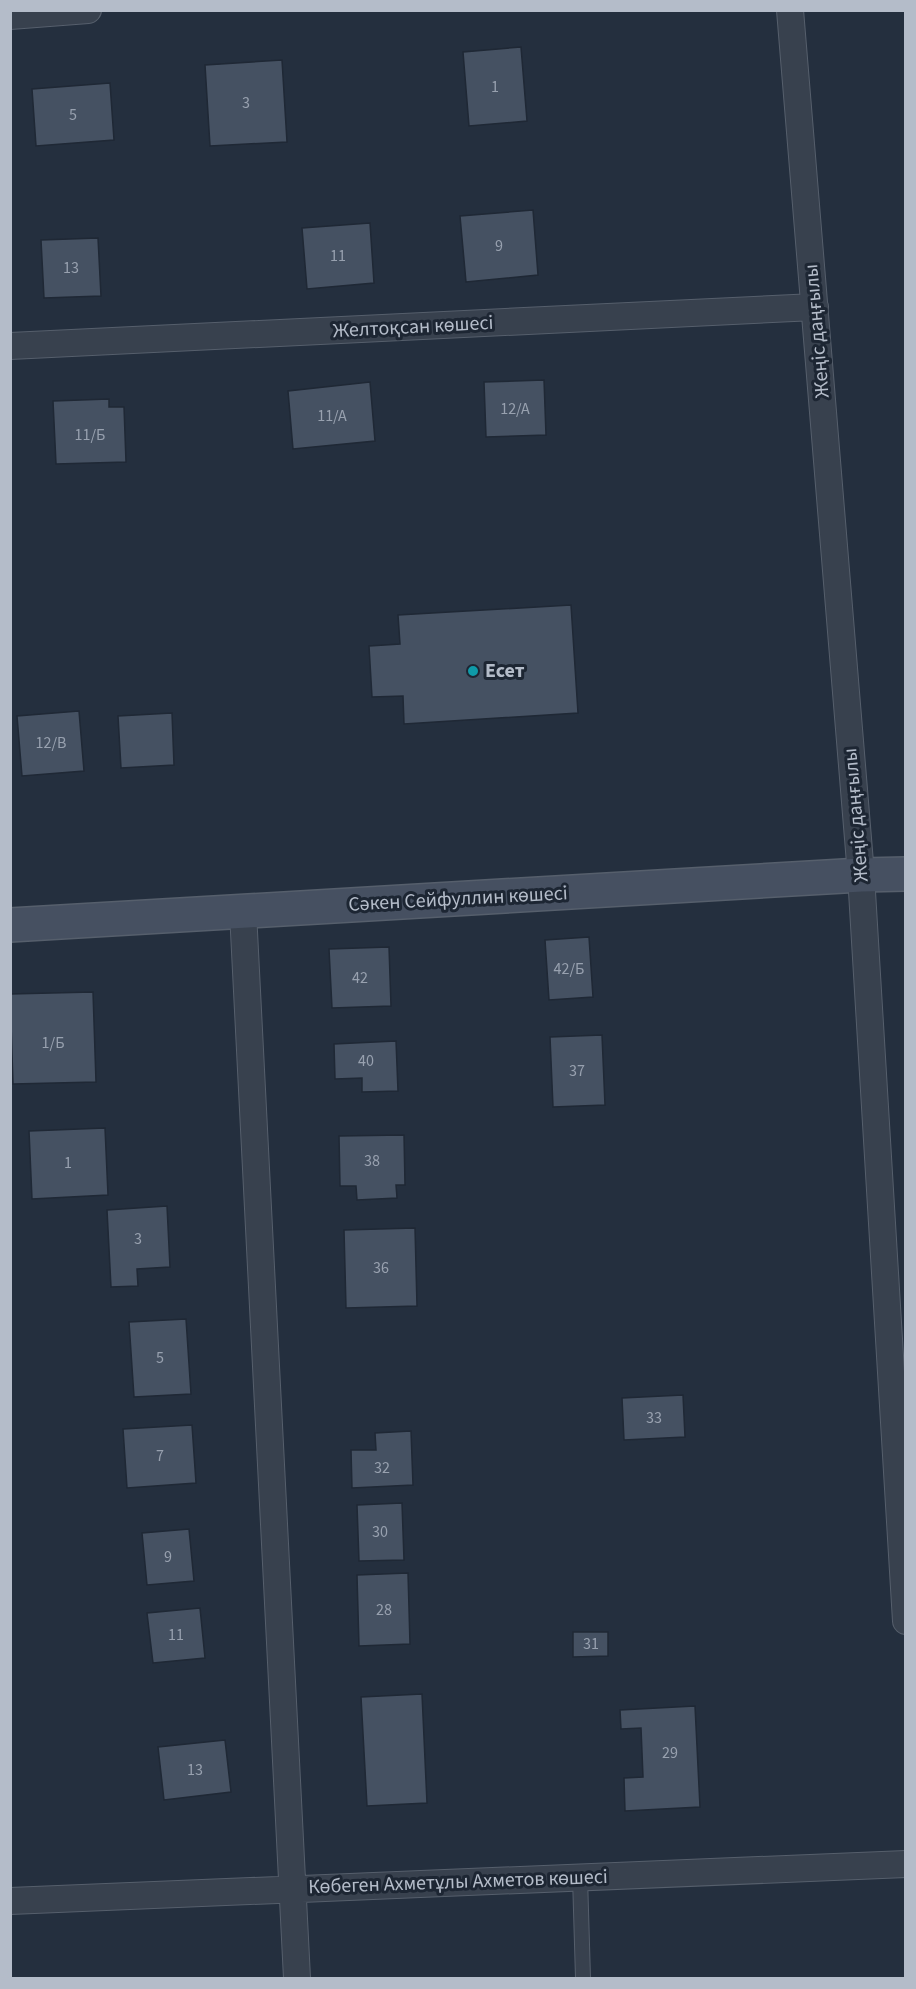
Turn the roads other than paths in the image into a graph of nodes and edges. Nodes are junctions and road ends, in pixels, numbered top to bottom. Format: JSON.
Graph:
{"nodes":[{"id":1,"x":88,"y":10,"type":"edge"},
{"id":2,"x":790,"y":10,"type":"edge"},
{"id":3,"x":10,"y":16,"type":"edge"},
{"id":4,"x":815,"y":307,"type":"junction"},
{"id":5,"x":10,"y":346,"type":"edge"},
{"id":6,"x":906,"y":874,"type":"edge"},
{"id":7,"x":861,"y":875,"type":"junction"},
{"id":8,"x":243,"y":912,"type":"junction"},
{"id":9,"x":10,"y":925,"type":"edge"},
{"id":10,"x":906,"y":1621,"type":"edge"},
{"id":11,"x":906,"y":1864,"type":"edge"},
{"id":12,"x":580,"y":1877,"type":"junction"},
{"id":13,"x":293,"y":1888,"type":"junction"},
{"id":14,"x":10,"y":1901,"type":"edge"},
{"id":15,"x":297,"y":1978,"type":"edge"},
{"id":16,"x":583,"y":1978,"type":"edge"}],
"edges":[{"from":1,"to":3,"type":"street"},
{"from":2,"to":4,"type":"street","name":"Жеңіс даңғылы"},
{"from":4,"to":5,"type":"street","name":"Желтоқсан көшесі"},
{"from":4,"to":7,"type":"street","name":"Жеңіс даңғылы"},
{"from":6,"to":7,"type":"street","name":"Сәкен Сейфуллин көшесі"},
{"from":7,"to":8,"type":"street","name":"Сәкен Сейфуллин көшесі"},
{"from":7,"to":10,"type":"street","name":"Жеңіс даңғылы"},
{"from":8,"to":9,"type":"street","name":"Сәкен Сейфуллин көшесі"},
{"from":8,"to":13,"type":"street"},
{"from":11,"to":12,"type":"street","name":"Көбеген Ахметұлы Ахметов көшесі"},
{"from":12,"to":13,"type":"street","name":"Көбеген Ахметұлы Ахметов көшесі"},
{"from":12,"to":16,"type":"lane"},
{"from":13,"to":14,"type":"street","name":"Көбеген Ахметұлы Ахметов көшесі"},
{"from":13,"to":15,"type":"street"}]}
